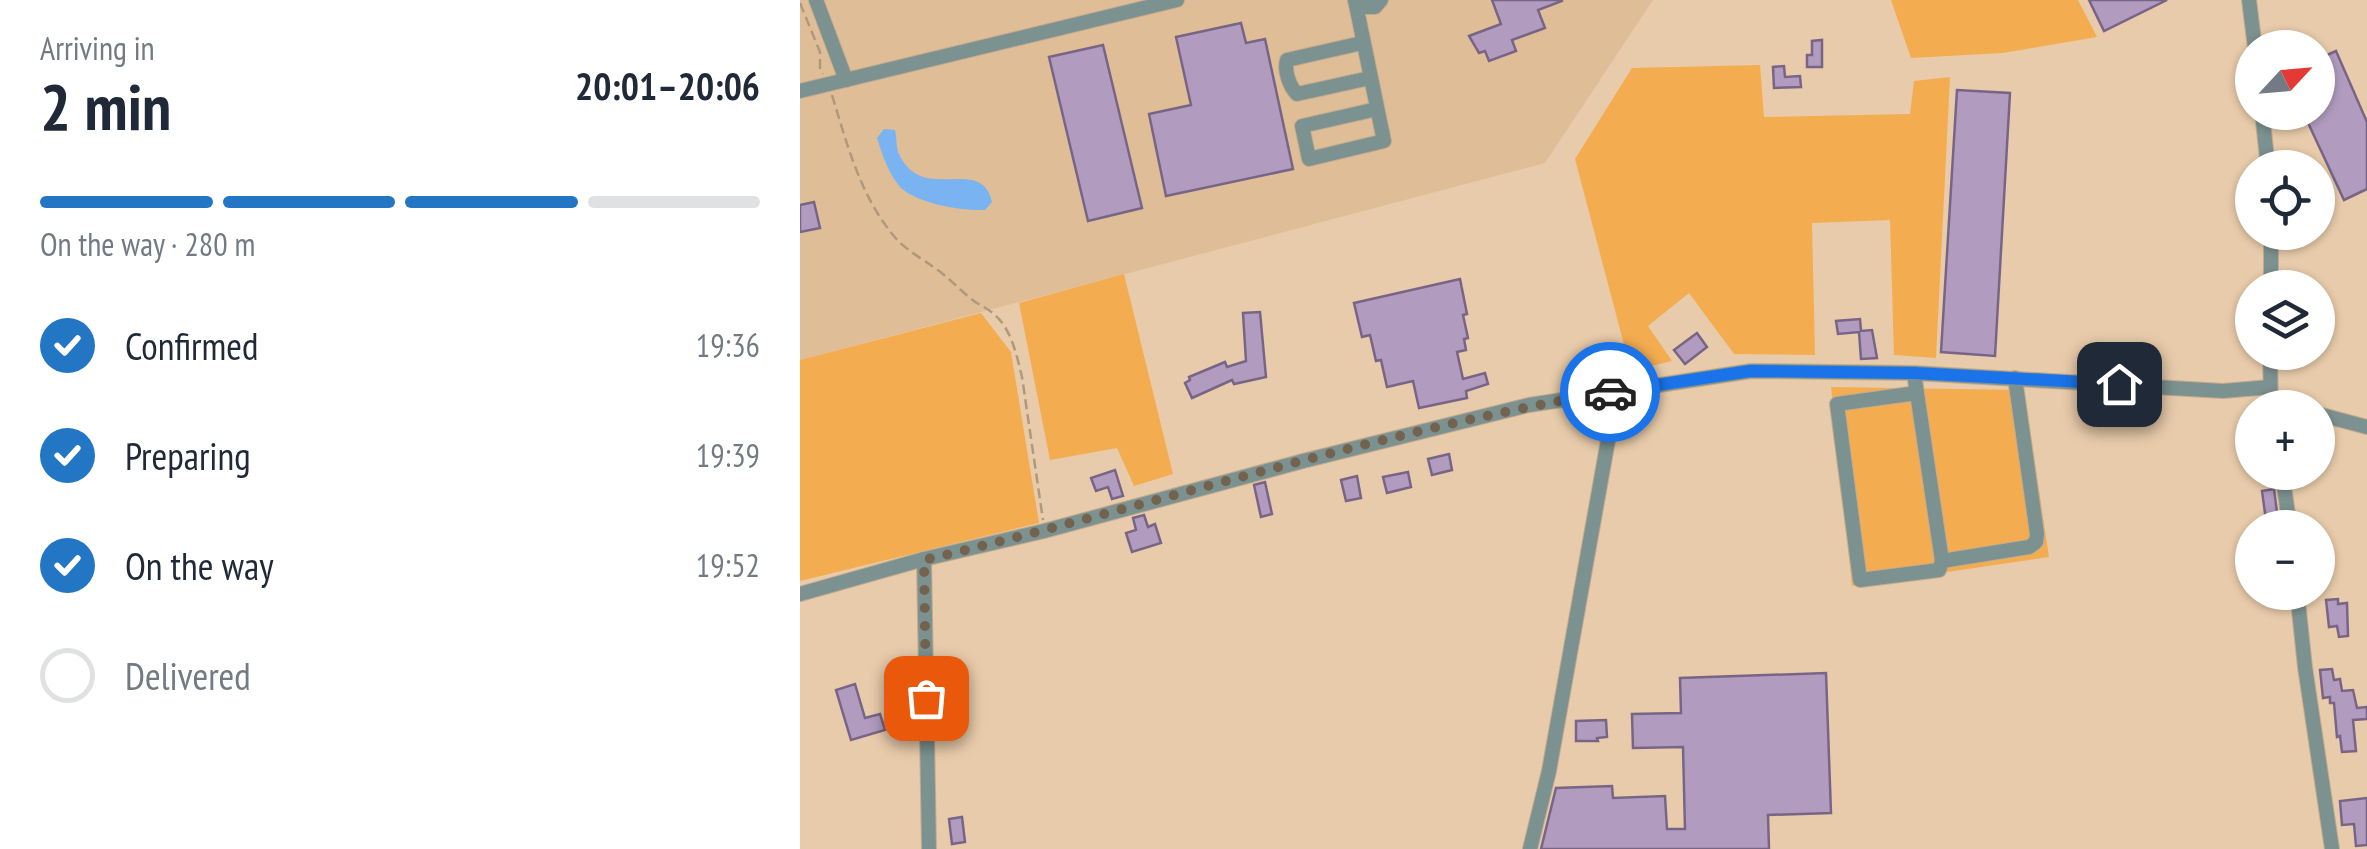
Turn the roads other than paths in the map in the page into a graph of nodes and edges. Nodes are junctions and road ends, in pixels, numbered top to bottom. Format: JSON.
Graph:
{"nodes":[{"id":1,"x":816,"y":0,"type":"edge"},
{"id":2,"x":1177,"y":0,"type":"edge"},
{"id":3,"x":1355,"y":0,"type":"edge"},
{"id":4,"x":1381,"y":0,"type":"edge"},
{"id":5,"x":2248,"y":0,"type":"edge"},
{"id":6,"x":2252,"y":30,"type":"edge"},
{"id":7,"x":1362,"y":43,"type":"junction"},
{"id":8,"x":1370,"y":78,"type":"junction"},
{"id":9,"x":846,"y":80,"type":"junction"},
{"id":10,"x":800,"y":91,"type":"edge"},
{"id":11,"x":1376,"y":109,"type":"junction"},
{"id":12,"x":1914,"y":373,"type":"junction"},
{"id":13,"x":2015,"y":378,"type":"junction"},
{"id":14,"x":1617,"y":390,"type":"junction"},
{"id":15,"x":1917,"y":393,"type":"junction"},
{"id":16,"x":2235,"y":393,"type":"edge"},
{"id":17,"x":2335,"y":419,"type":"edge"},
{"id":18,"x":2367,"y":427,"type":"edge"},
{"id":19,"x":924,"y":560,"type":"junction"},
{"id":20,"x":1942,"y":561,"type":"junction"},
{"id":21,"x":800,"y":594,"type":"edge"},
{"id":22,"x":2299,"y":610,"type":"edge"},
{"id":23,"x":930,"y":849,"type":"edge"},
{"id":24,"x":1530,"y":849,"type":"edge"},
{"id":25,"x":2332,"y":849,"type":"edge"}],
"edges":[{"from":1,"to":9,"type":"street"},
{"from":2,"to":9,"type":"street"},
{"from":3,"to":4,"type":"street"},
{"from":3,"to":7,"type":"street"},
{"from":5,"to":6,"type":"street"},
{"from":7,"to":8,"type":"street"},
{"from":7,"to":8,"type":"street"},
{"from":8,"to":11,"type":"street"},
{"from":9,"to":10,"type":"street"},
{"from":11,"to":11,"type":"street"},
{"from":12,"to":13,"type":"street"},
{"from":12,"to":14,"type":"street"},
{"from":12,"to":15,"type":"street"},
{"from":13,"to":16,"type":"street"},
{"from":13,"to":20,"type":"street"},
{"from":14,"to":19,"type":"street"},
{"from":14,"to":24,"type":"street"},
{"from":15,"to":20,"type":"street"},
{"from":15,"to":20,"type":"street"},
{"from":17,"to":18,"type":"street"},
{"from":19,"to":21,"type":"street"},
{"from":19,"to":23,"type":"street"},
{"from":22,"to":25,"type":"street"}]}
